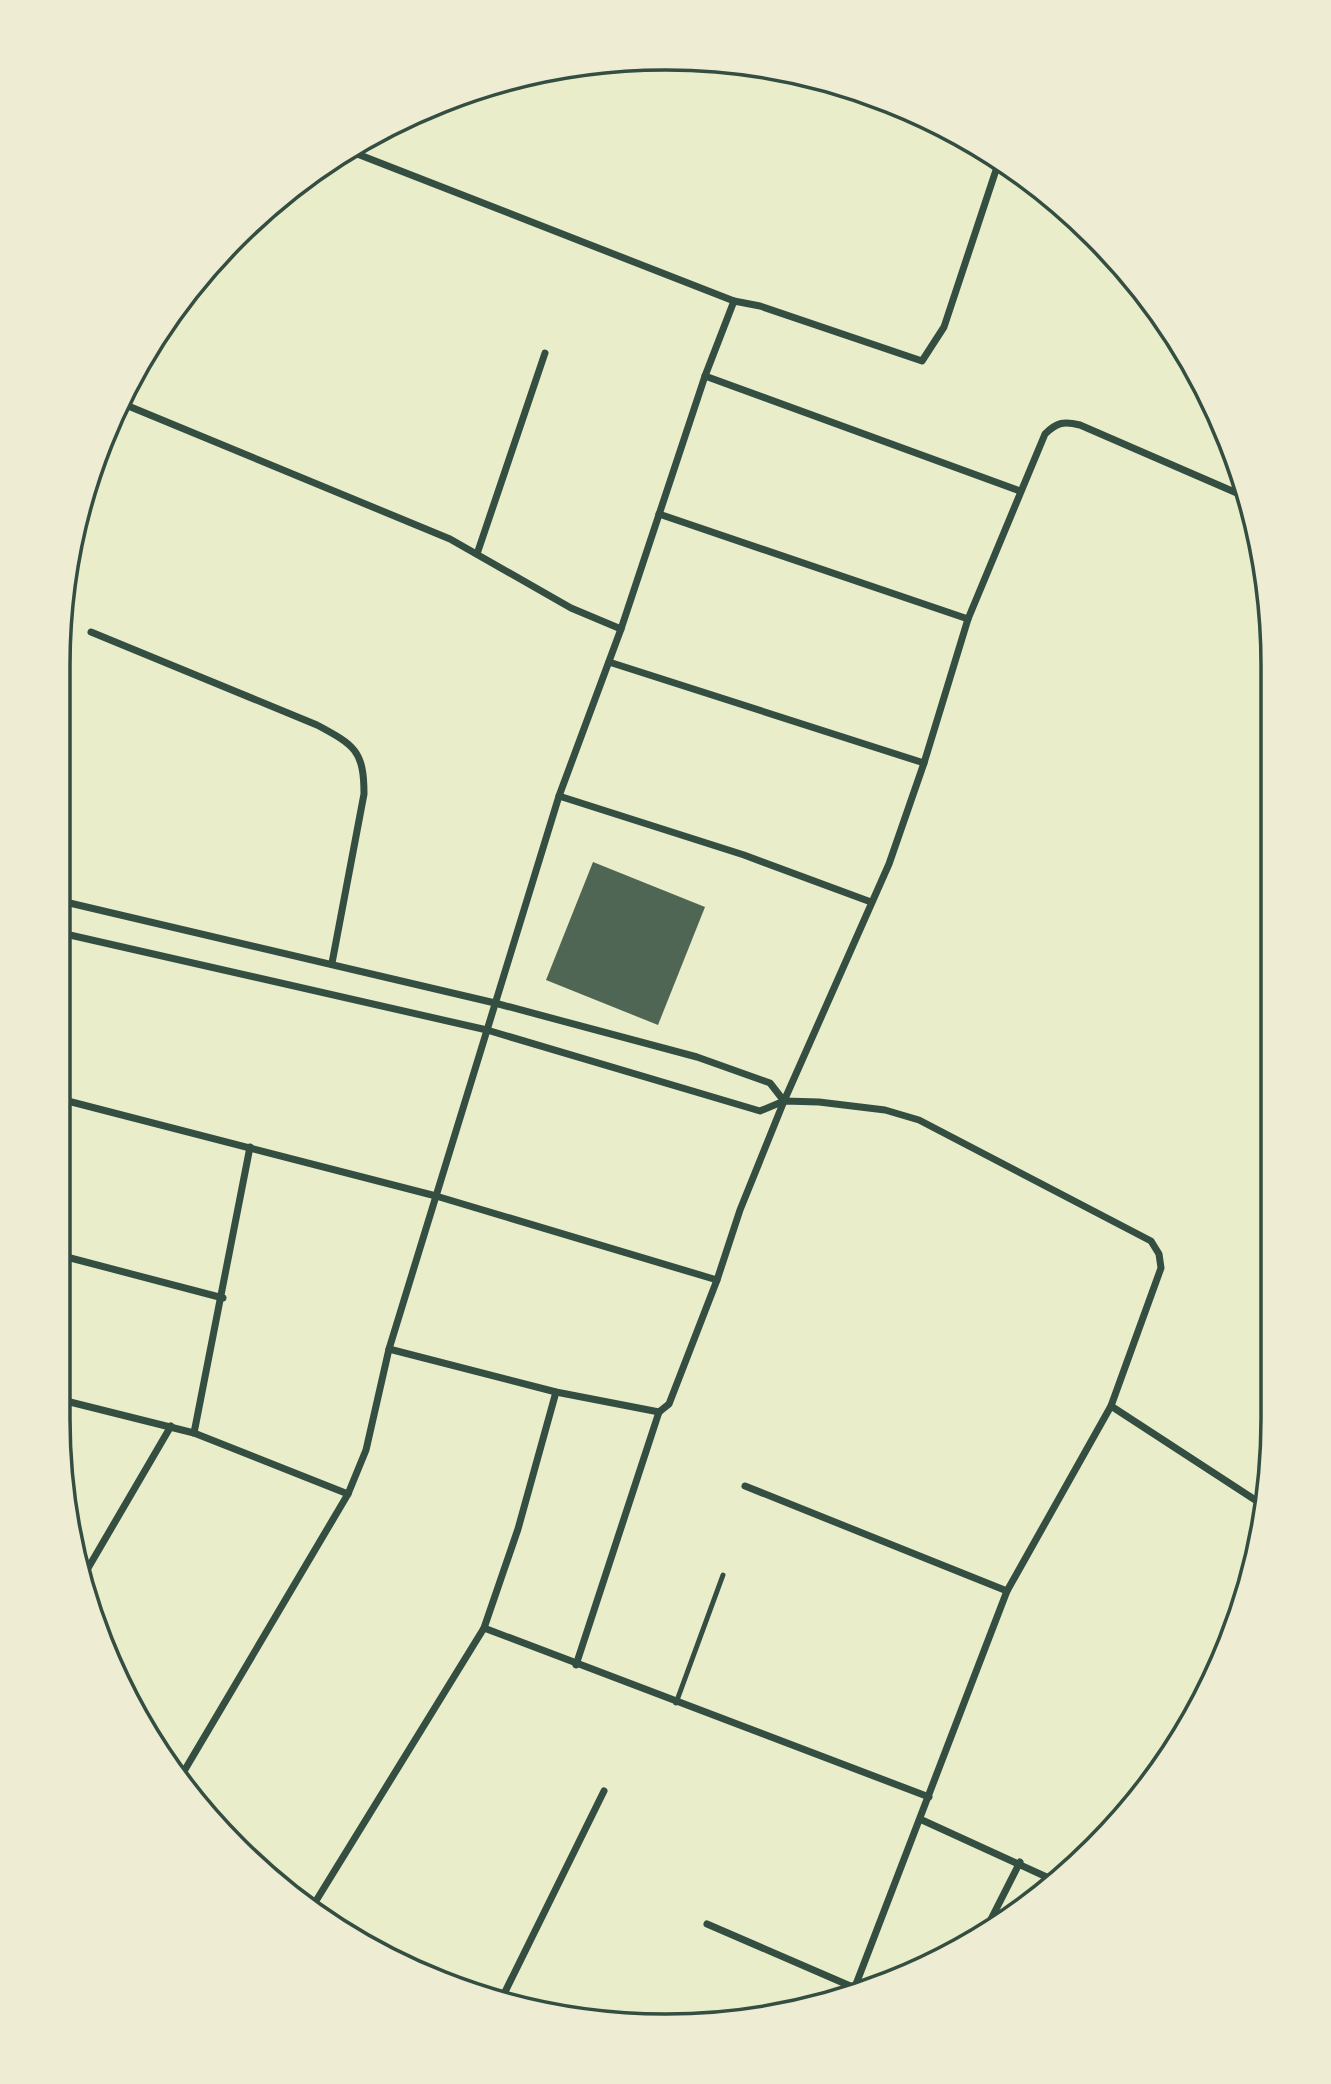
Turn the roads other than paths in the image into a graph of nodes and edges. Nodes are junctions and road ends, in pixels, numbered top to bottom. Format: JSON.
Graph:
{"nodes":[{"id":1,"x":360,"y":155,"type":"edge"},
{"id":2,"x":996,"y":170,"type":"edge"},
{"id":3,"x":734,"y":301,"type":"junction"},
{"id":4,"x":545,"y":354,"type":"dead end"},
{"id":5,"x":705,"y":376,"type":"junction"},
{"id":6,"x":129,"y":406,"type":"edge"},
{"id":7,"x":1020,"y":491,"type":"junction"},
{"id":8,"x":1235,"y":492,"type":"edge"},
{"id":9,"x":659,"y":514,"type":"junction"},
{"id":10,"x":477,"y":554,"type":"junction"},
{"id":11,"x":968,"y":619,"type":"junction"},
{"id":12,"x":621,"y":629,"type":"junction"},
{"id":13,"x":91,"y":632,"type":"dead end"},
{"id":14,"x":609,"y":662,"type":"junction"},
{"id":15,"x":924,"y":762,"type":"junction"},
{"id":16,"x":558,"y":796,"type":"junction"},
{"id":17,"x":871,"y":902,"type":"junction"},
{"id":18,"x":70,"y":903,"type":"edge"},
{"id":19,"x":70,"y":935,"type":"edge"},
{"id":20,"x":332,"y":964,"type":"junction"},
{"id":21,"x":495,"y":1003,"type":"junction"},
{"id":22,"x":486,"y":1030,"type":"junction"},
{"id":23,"x":784,"y":1101,"type":"junction"},
{"id":24,"x":70,"y":1102,"type":"edge"},
{"id":25,"x":250,"y":1147,"type":"junction"},
{"id":26,"x":436,"y":1196,"type":"junction"},
{"id":27,"x":70,"y":1258,"type":"edge"},
{"id":28,"x":718,"y":1280,"type":"junction"},
{"id":29,"x":223,"y":1298,"type":"junction"},
{"id":30,"x":389,"y":1349,"type":"junction"},
{"id":31,"x":556,"y":1392,"type":"junction"},
{"id":32,"x":70,"y":1402,"type":"edge"},
{"id":33,"x":1111,"y":1406,"type":"junction"},
{"id":34,"x":659,"y":1412,"type":"junction"},
{"id":35,"x":171,"y":1426,"type":"junction"},
{"id":36,"x":194,"y":1433,"type":"junction"},
{"id":37,"x":745,"y":1486,"type":"dead end"},
{"id":38,"x":348,"y":1494,"type":"junction"},
{"id":39,"x":1255,"y":1500,"type":"edge"},
{"id":40,"x":88,"y":1566,"type":"edge"},
{"id":41,"x":723,"y":1575,"type":"dead end"},
{"id":42,"x":1007,"y":1591,"type":"junction"},
{"id":43,"x":484,"y":1628,"type":"junction"},
{"id":44,"x":576,"y":1665,"type":"junction"},
{"id":45,"x":676,"y":1703,"type":"junction"},
{"id":46,"x":185,"y":1770,"type":"edge"},
{"id":47,"x":604,"y":1791,"type":"dead end"},
{"id":48,"x":929,"y":1797,"type":"junction"},
{"id":49,"x":922,"y":1820,"type":"junction"},
{"id":50,"x":1020,"y":1862,"type":"junction"},
{"id":51,"x":1046,"y":1876,"type":"edge"},
{"id":52,"x":316,"y":1901,"type":"edge"},
{"id":53,"x":993,"y":1916,"type":"edge"},
{"id":54,"x":707,"y":1924,"type":"dead end"},
{"id":55,"x":857,"y":1982,"type":"edge"},
{"id":56,"x":845,"y":1986,"type":"edge"},
{"id":57,"x":505,"y":1992,"type":"edge"}],
"edges":[{"from":1,"to":3,"type":"street"},
{"from":2,"to":3,"type":"street"},
{"from":3,"to":5,"type":"street"},
{"from":4,"to":10,"type":"street"},
{"from":5,"to":7,"type":"street"},
{"from":5,"to":9,"type":"street"},
{"from":6,"to":10,"type":"street"},
{"from":7,"to":8,"type":"street"},
{"from":7,"to":11,"type":"street"},
{"from":9,"to":11,"type":"street"},
{"from":9,"to":12,"type":"street"},
{"from":10,"to":12,"type":"street"},
{"from":11,"to":15,"type":"street"},
{"from":12,"to":14,"type":"street"},
{"from":13,"to":20,"type":"street"},
{"from":14,"to":15,"type":"street"},
{"from":14,"to":16,"type":"street"},
{"from":15,"to":17,"type":"street"},
{"from":16,"to":17,"type":"street"},
{"from":16,"to":21,"type":"street"},
{"from":17,"to":23,"type":"street"},
{"from":18,"to":20,"type":"street"},
{"from":19,"to":22,"type":"street"},
{"from":20,"to":21,"type":"street"},
{"from":21,"to":22,"type":"street"},
{"from":21,"to":23,"type":"street"},
{"from":22,"to":23,"type":"street"},
{"from":22,"to":26,"type":"street"},
{"from":23,"to":28,"type":"street"},
{"from":23,"to":33,"type":"street"},
{"from":24,"to":25,"type":"street"},
{"from":25,"to":26,"type":"street"},
{"from":25,"to":29,"type":"street"},
{"from":26,"to":28,"type":"street"},
{"from":26,"to":30,"type":"street"},
{"from":27,"to":29,"type":"street"},
{"from":28,"to":34,"type":"street"},
{"from":29,"to":36,"type":"street"},
{"from":30,"to":31,"type":"street"},
{"from":30,"to":38,"type":"street"},
{"from":31,"to":34,"type":"street"},
{"from":31,"to":43,"type":"street"},
{"from":32,"to":35,"type":"street"},
{"from":33,"to":39,"type":"street"},
{"from":33,"to":42,"type":"street"},
{"from":34,"to":44,"type":"street"},
{"from":35,"to":36,"type":"street"},
{"from":35,"to":40,"type":"street"},
{"from":36,"to":38,"type":"street"},
{"from":37,"to":42,"type":"street"},
{"from":38,"to":46,"type":"street"},
{"from":41,"to":45,"type":"lane"},
{"from":42,"to":48,"type":"street"},
{"from":43,"to":44,"type":"street"},
{"from":43,"to":52,"type":"street"},
{"from":44,"to":45,"type":"street"},
{"from":45,"to":48,"type":"street"},
{"from":47,"to":57,"type":"street"},
{"from":48,"to":49,"type":"street"},
{"from":49,"to":50,"type":"street"},
{"from":49,"to":55,"type":"street"},
{"from":50,"to":51,"type":"street"},
{"from":50,"to":53,"type":"street"},
{"from":54,"to":56,"type":"street"}]}
